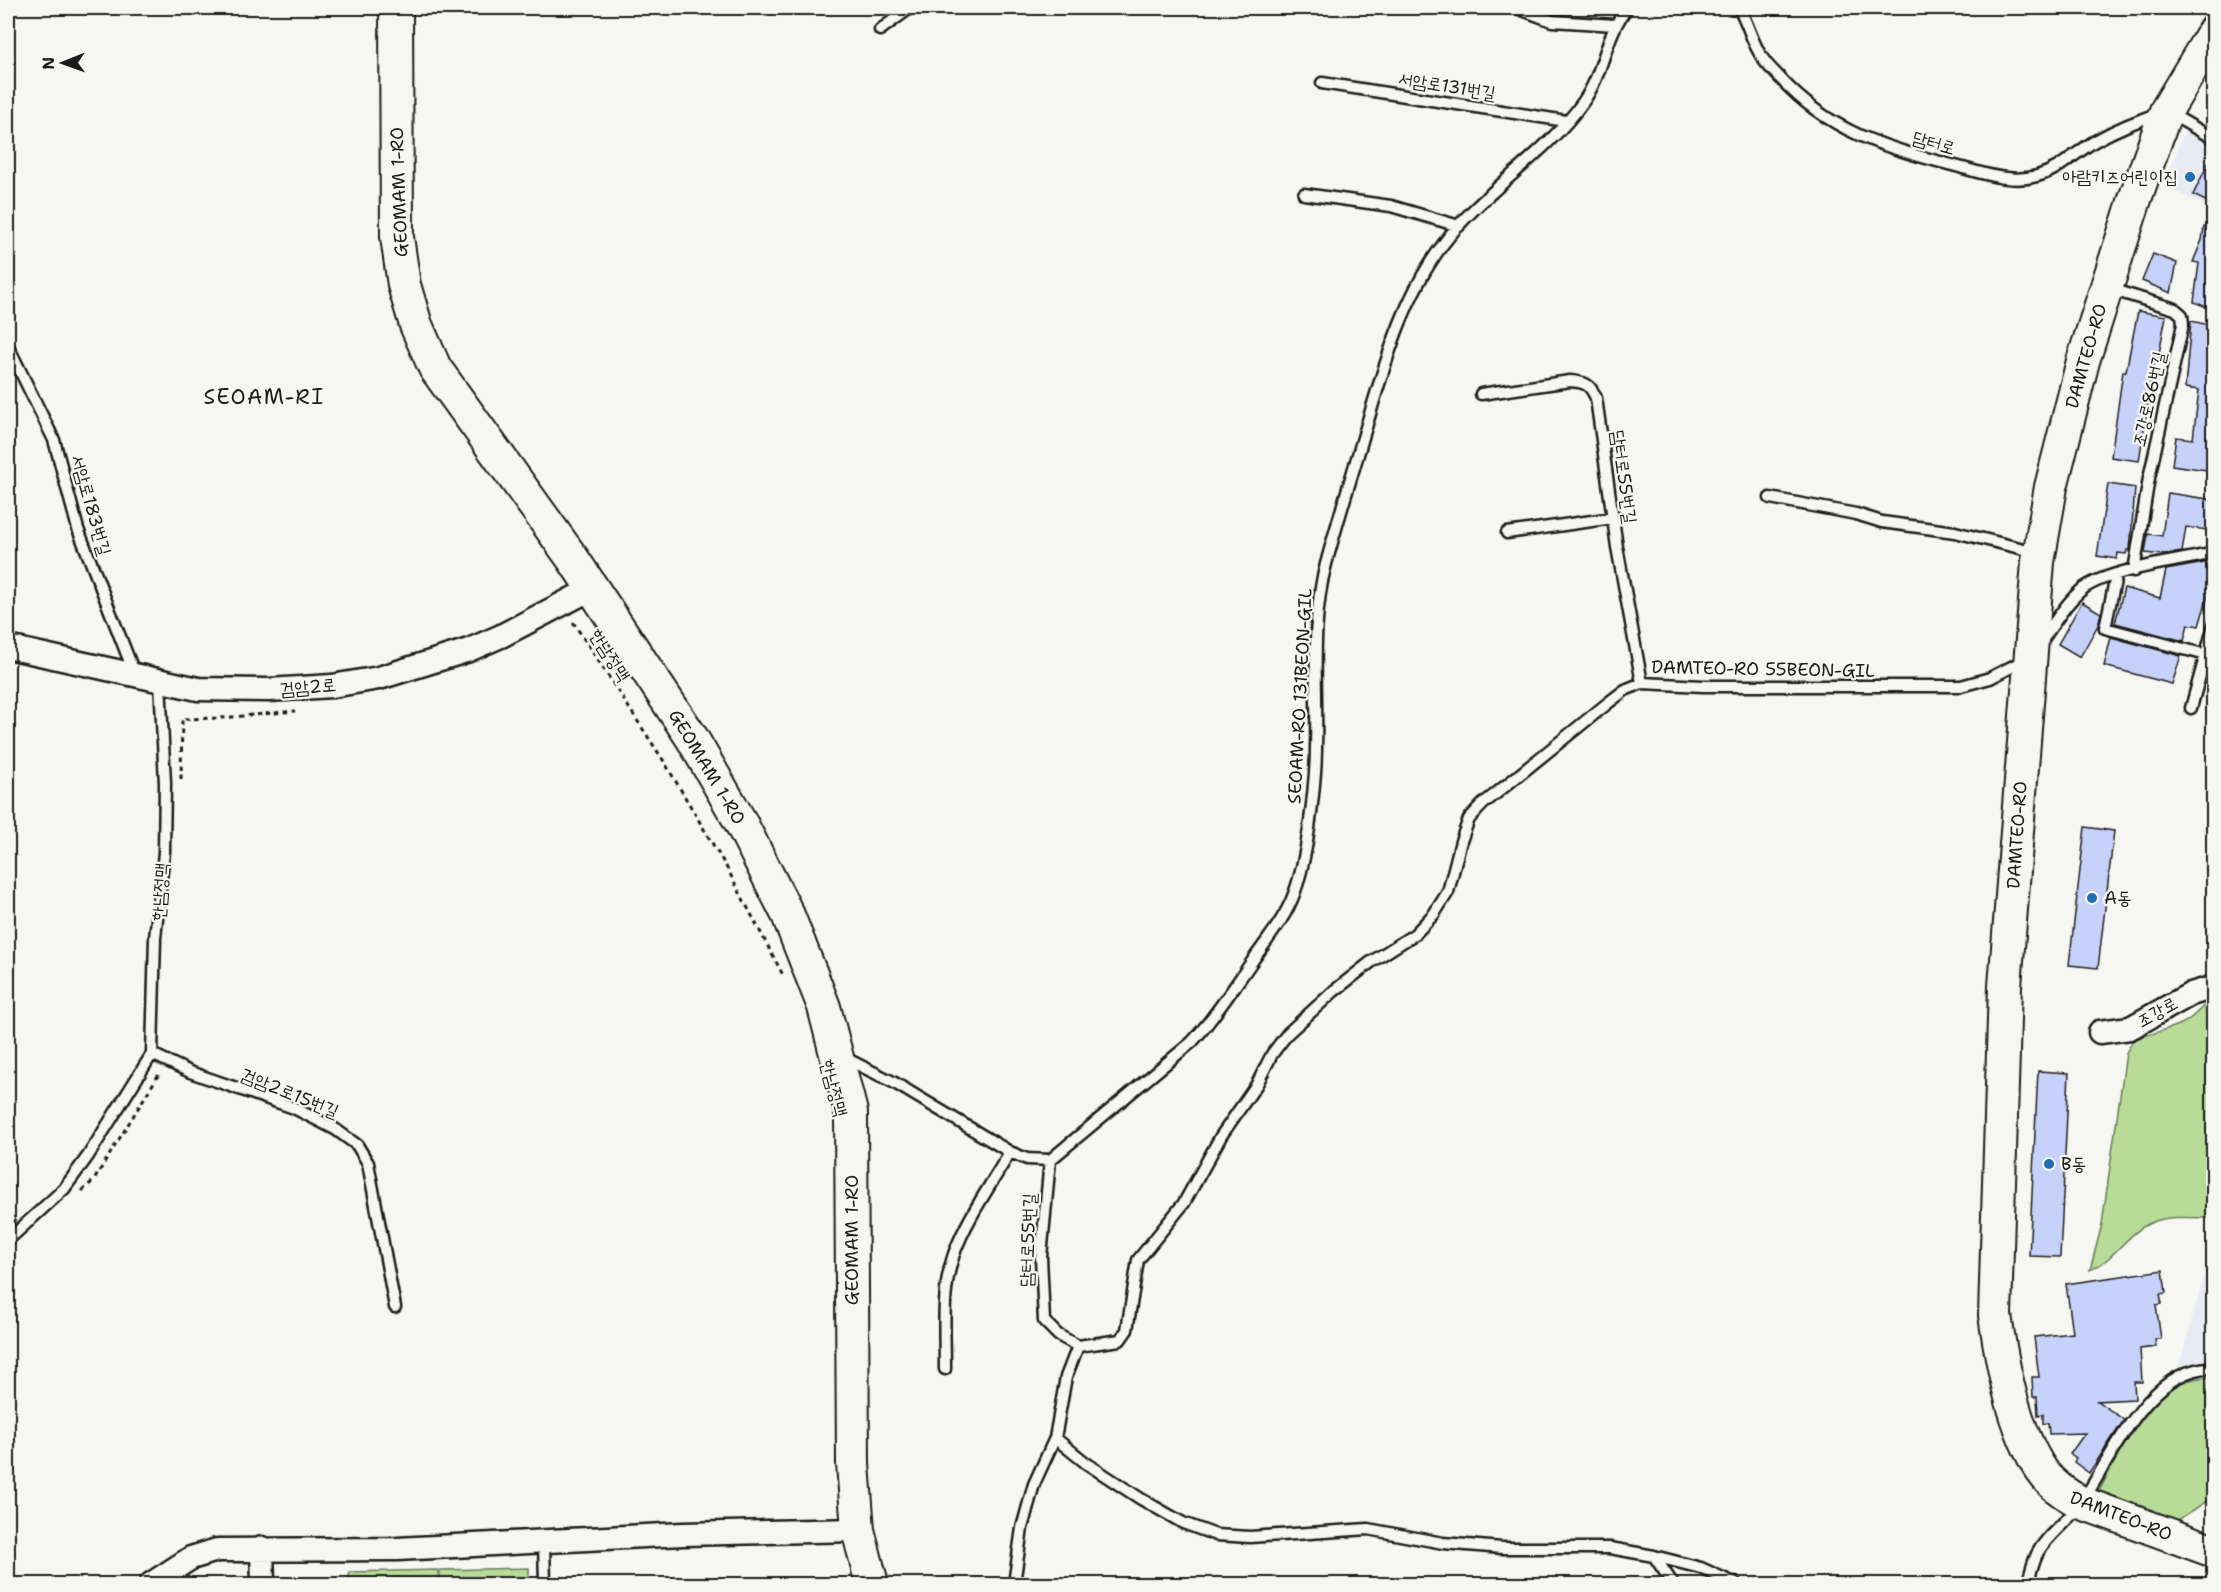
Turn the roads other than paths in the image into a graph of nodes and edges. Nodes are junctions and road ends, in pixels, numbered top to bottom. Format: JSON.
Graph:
{"nodes":[{"id":1,"x":396,"y":8,"type":"edge"},
{"id":2,"x":910,"y":8,"type":"edge"},
{"id":3,"x":1517,"y":8,"type":"edge"},
{"id":4,"x":1628,"y":8,"type":"edge"},
{"id":5,"x":1739,"y":8,"type":"edge"},
{"id":6,"x":1615,"y":25,"type":"junction"},
{"id":7,"x":880,"y":30,"type":"dead end"},
{"id":8,"x":2214,"y":31,"type":"edge"},
{"id":9,"x":1322,"y":83,"type":"dead end"},
{"id":10,"x":2166,"y":111,"type":"junction"},
{"id":11,"x":1566,"y":121,"type":"junction"},
{"id":12,"x":2214,"y":139,"type":"edge"},
{"id":13,"x":1304,"y":194,"type":"dead end"},
{"id":14,"x":1458,"y":226,"type":"junction"},
{"id":15,"x":2106,"y":288,"type":"junction"},
{"id":16,"x":8,"y":346,"type":"edge"},
{"id":17,"x":1481,"y":394,"type":"dead end"},
{"id":18,"x":1770,"y":498,"type":"dead end"},
{"id":19,"x":1613,"y":518,"type":"junction"},
{"id":20,"x":1507,"y":533,"type":"dead end"},
{"id":21,"x":2039,"y":553,"type":"junction"},
{"id":22,"x":2214,"y":553,"type":"edge"},
{"id":23,"x":2134,"y":571,"type":"junction"},
{"id":24,"x":2116,"y":576,"type":"junction"},
{"id":25,"x":592,"y":588,"type":"junction"},
{"id":26,"x":2214,"y":625,"type":"edge"},
{"id":27,"x":8,"y":647,"type":"edge"},
{"id":28,"x":2209,"y":656,"type":"edge"},
{"id":29,"x":2030,"y":658,"type":"junction"},
{"id":30,"x":135,"y":675,"type":"junction"},
{"id":31,"x":160,"y":681,"type":"junction"},
{"id":32,"x":1642,"y":683,"type":"junction"},
{"id":33,"x":2191,"y":708,"type":"dead end"},
{"id":34,"x":2214,"y":987,"type":"edge"},
{"id":35,"x":2100,"y":1032,"type":"dead end"},
{"id":36,"x":152,"y":1054,"type":"junction"},
{"id":37,"x":838,"y":1054,"type":"junction"},
{"id":38,"x":1010,"y":1152,"type":"junction"},
{"id":39,"x":1050,"y":1160,"type":"junction"},
{"id":40,"x":8,"y":1240,"type":"edge"},
{"id":41,"x":395,"y":1306,"type":"dead end"},
{"id":42,"x":1078,"y":1346,"type":"junction"},
{"id":43,"x":2214,"y":1368,"type":"edge"},
{"id":44,"x":945,"y":1369,"type":"dead end"},
{"id":45,"x":1055,"y":1438,"type":"junction"},
{"id":46,"x":2082,"y":1503,"type":"junction"},
{"id":47,"x":858,"y":1530,"type":"junction"},
{"id":48,"x":544,"y":1543,"type":"junction"},
{"id":49,"x":262,"y":1548,"type":"junction"},
{"id":50,"x":2214,"y":1551,"type":"edge"},
{"id":51,"x":1653,"y":1556,"type":"junction"},
{"id":52,"x":151,"y":1584,"type":"edge"},
{"id":53,"x":263,"y":1584,"type":"edge"},
{"id":54,"x":545,"y":1584,"type":"edge"},
{"id":55,"x":872,"y":1584,"type":"edge"},
{"id":56,"x":1014,"y":1584,"type":"edge"},
{"id":57,"x":1673,"y":1584,"type":"edge"},
{"id":58,"x":1736,"y":1584,"type":"edge"},
{"id":59,"x":2027,"y":1584,"type":"edge"}],
"edges":[{"from":1,"to":25,"type":"street","name":"GEOMAM 1-RO"},
{"from":2,"to":7,"type":"lane"},
{"from":3,"to":6,"type":"lane"},
{"from":4,"to":6,"type":"lane","name":"SEOAM-RO 131BEON-GIL"},
{"from":5,"to":10,"type":"lane","name":"담터로"},
{"from":6,"to":11,"type":"lane","name":"SEOAM-RO 131BEON-GIL"},
{"from":8,"to":10,"type":"street","name":"DAMTEO-RO"},
{"from":9,"to":11,"type":"lane","name":"서암로131번길"},
{"from":10,"to":12,"type":"lane"},
{"from":10,"to":15,"type":"street","name":"DAMTEO-RO"},
{"from":11,"to":14,"type":"lane","name":"SEOAM-RO 131BEON-GIL"},
{"from":13,"to":14,"type":"lane"},
{"from":14,"to":39,"type":"lane","name":"SEOAM-RO 131BEON-GIL"},
{"from":15,"to":21,"type":"street","name":"DAMTEO-RO"},
{"from":15,"to":23,"type":"lane","name":"조강로86번길"},
{"from":16,"to":30,"type":"lane","name":"서암로183번길"},
{"from":17,"to":19,"type":"lane","name":"담터로55번길"},
{"from":18,"to":21,"type":"lane"},
{"from":19,"to":20,"type":"lane"},
{"from":19,"to":32,"type":"lane","name":"담터로55번길"},
{"from":21,"to":29,"type":"street","name":"DAMTEO-RO"},
{"from":22,"to":23,"type":"lane"},
{"from":23,"to":24,"type":"lane"},
{"from":24,"to":28,"type":"lane"},
{"from":24,"to":29,"type":"lane"},
{"from":25,"to":31,"type":"street","name":"검암2로"},
{"from":25,"to":37,"type":"street","name":"GEOMAM 1-RO"},
{"from":26,"to":28,"type":"lane"},
{"from":27,"to":30,"type":"street","name":"검암2로"},
{"from":28,"to":33,"type":"lane"},
{"from":29,"to":32,"type":"lane","name":"DAMTEO-RO 55BEON-GIL"},
{"from":29,"to":46,"type":"street","name":"DAMTEO-RO"},
{"from":30,"to":31,"type":"street","name":"검암2로"},
{"from":31,"to":36,"type":"lane"},
{"from":32,"to":42,"type":"lane","name":"DAMTEO-RO 55BEON-GIL"},
{"from":34,"to":35,"type":"street","name":"조강로"},
{"from":36,"to":40,"type":"lane"},
{"from":36,"to":41,"type":"lane","name":"검암2로15번길"},
{"from":37,"to":38,"type":"lane"},
{"from":37,"to":47,"type":"street","name":"GEOMAM 1-RO"},
{"from":38,"to":39,"type":"lane"},
{"from":38,"to":44,"type":"lane"},
{"from":39,"to":42,"type":"lane","name":"담터로55번길"},
{"from":42,"to":45,"type":"lane"},
{"from":43,"to":46,"type":"lane"},
{"from":45,"to":51,"type":"lane"},
{"from":45,"to":56,"type":"lane"},
{"from":46,"to":50,"type":"street","name":"DAMTEO-RO"},
{"from":46,"to":59,"type":"lane"},
{"from":47,"to":48,"type":"street"},
{"from":47,"to":55,"type":"street","name":"GEOMAM 1-RO"},
{"from":48,"to":49,"type":"street"},
{"from":48,"to":54,"type":"lane"},
{"from":49,"to":52,"type":"street"},
{"from":49,"to":53,"type":"street"},
{"from":51,"to":57,"type":"lane"},
{"from":51,"to":58,"type":"lane"}]}
